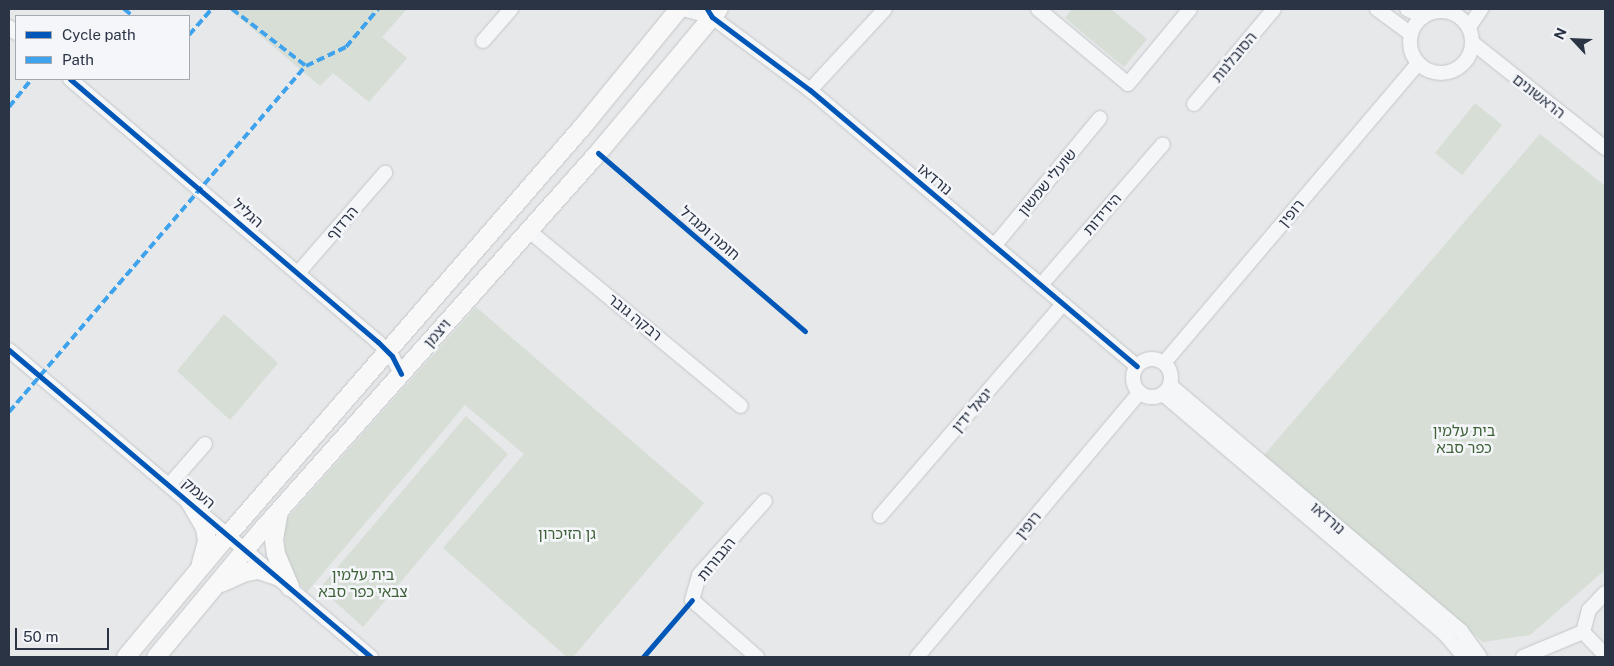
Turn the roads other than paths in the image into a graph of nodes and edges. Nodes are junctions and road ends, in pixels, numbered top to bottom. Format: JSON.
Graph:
{"nodes":[{"id":1,"x":510,"y":9,"type":"edge"},
{"id":2,"x":663,"y":9,"type":"edge"},
{"id":3,"x":679,"y":9,"type":"edge"},
{"id":4,"x":683,"y":9,"type":"edge"},
{"id":5,"x":885,"y":9,"type":"edge"},
{"id":6,"x":1038,"y":9,"type":"edge"},
{"id":7,"x":1190,"y":9,"type":"edge"},
{"id":8,"x":1274,"y":9,"type":"edge"},
{"id":9,"x":1377,"y":9,"type":"edge"},
{"id":10,"x":1407,"y":9,"type":"edge"},
{"id":11,"x":1481,"y":9,"type":"edge"},
{"id":12,"x":712,"y":11,"type":"edge"},
{"id":13,"x":1423,"y":17,"type":"junction"},
{"id":14,"x":1469,"y":27,"type":"junction"},
{"id":15,"x":662,"y":29,"type":"junction"},
{"id":16,"x":1411,"y":34,"type":"junction"},
{"id":17,"x":483,"y":41,"type":"dead end"},
{"id":18,"x":1473,"y":43,"type":"junction"},
{"id":19,"x":1418,"y":63,"type":"junction"},
{"id":20,"x":71,"y":80,"type":"edge"},
{"id":21,"x":810,"y":90,"type":"junction"},
{"id":22,"x":1194,"y":104,"type":"dead end"},
{"id":23,"x":1100,"y":118,"type":"dead end"},
{"id":24,"x":1163,"y":144,"type":"dead end"},
{"id":25,"x":1605,"y":148,"type":"edge"},
{"id":26,"x":385,"y":173,"type":"dead end"},
{"id":27,"x":528,"y":230,"type":"junction"},
{"id":28,"x":994,"y":246,"type":"junction"},
{"id":29,"x":298,"y":273,"type":"junction"},
{"id":30,"x":1041,"y":285,"type":"junction"},
{"id":31,"x":1063,"y":304,"type":"junction"},
{"id":32,"x":9,"y":350,"type":"edge"},
{"id":33,"x":388,"y":351,"type":"junction"},
{"id":34,"x":1164,"y":362,"type":"junction"},
{"id":35,"x":1137,"y":366,"type":"junction"},
{"id":36,"x":401,"y":374,"type":"junction"},
{"id":37,"x":1166,"y":389,"type":"junction"},
{"id":38,"x":1140,"y":392,"type":"junction"},
{"id":39,"x":740,"y":406,"type":"dead end"},
{"id":40,"x":205,"y":444,"type":"dead end"},
{"id":41,"x":170,"y":484,"type":"junction"},
{"id":42,"x":765,"y":501,"type":"dead end"},
{"id":43,"x":190,"y":502,"type":"junction"},
{"id":44,"x":279,"y":511,"type":"junction"},
{"id":45,"x":880,"y":516,"type":"dead end"},
{"id":46,"x":228,"y":534,"type":"junction"},
{"id":47,"x":246,"y":549,"type":"junction"},
{"id":48,"x":200,"y":570,"type":"junction"},
{"id":49,"x":284,"y":582,"type":"junction"},
{"id":50,"x":216,"y":586,"type":"junction"},
{"id":51,"x":1605,"y":593,"type":"edge"},
{"id":52,"x":1583,"y":632,"type":"junction"},
{"id":53,"x":1445,"y":634,"type":"junction"},
{"id":54,"x":1535,"y":654,"type":"edge"},
{"id":55,"x":1605,"y":655,"type":"edge"},
{"id":56,"x":126,"y":657,"type":"edge"},
{"id":57,"x":156,"y":657,"type":"edge"},
{"id":58,"x":371,"y":657,"type":"edge"},
{"id":59,"x":757,"y":657,"type":"edge"},
{"id":60,"x":917,"y":657,"type":"edge"},
{"id":61,"x":1450,"y":657,"type":"edge"},
{"id":62,"x":1464,"y":657,"type":"edge"},
{"id":63,"x":1480,"y":657,"type":"edge"},
{"id":64,"x":1523,"y":657,"type":"edge"}],
"edges":[{"from":1,"to":17,"type":"street"},
{"from":2,"to":15,"type":"main road"},
{"from":3,"to":15,"type":"main road","name":"ויצמן"},
{"from":4,"to":12,"type":"street"},
{"from":5,"to":21,"type":"street"},
{"from":6,"to":7,"type":"street"},
{"from":8,"to":22,"type":"street","name":"הסובלנות"},
{"from":9,"to":16,"type":"street"},
{"from":10,"to":13,"type":"street"},
{"from":11,"to":14,"type":"street"},
{"from":12,"to":21,"type":"street","name":"נורדאו"},
{"from":12,"to":27,"type":"main road","name":"ויצמן"},
{"from":13,"to":14,"type":"street"},
{"from":13,"to":16,"type":"street"},
{"from":14,"to":18,"type":"street"},
{"from":15,"to":33,"type":"main road","name":"ויצמן"},
{"from":16,"to":19,"type":"street"},
{"from":18,"to":19,"type":"street"},
{"from":18,"to":25,"type":"street","name":"הראשונים"},
{"from":19,"to":34,"type":"street","name":"רופין"},
{"from":20,"to":29,"type":"street","name":"הגליל"},
{"from":21,"to":28,"type":"street","name":"נורדאו"},
{"from":23,"to":28,"type":"street","name":"שועלי שמשון"},
{"from":24,"to":30,"type":"street","name":"הידידות"},
{"from":26,"to":29,"type":"street","name":"הרדוף"},
{"from":27,"to":36,"type":"main road","name":"ויצמן"},
{"from":27,"to":39,"type":"street","name":"רבקה גובר"},
{"from":28,"to":30,"type":"street","name":"נורדאו"},
{"from":29,"to":33,"type":"street","name":"הגליל"},
{"from":30,"to":31,"type":"street","name":"נורדאו"},
{"from":31,"to":35,"type":"street","name":"נורדאו"},
{"from":31,"to":45,"type":"street","name":"יגאל ידין"},
{"from":32,"to":41,"type":"street","name":"העמק"},
{"from":33,"to":36,"type":"street","name":"הגליל"},
{"from":33,"to":46,"type":"main road","name":"ויצמן"},
{"from":34,"to":35,"type":"street"},
{"from":34,"to":37,"type":"street"},
{"from":35,"to":38,"type":"street"},
{"from":36,"to":44,"type":"main road","name":"ויצמן"},
{"from":37,"to":38,"type":"street"},
{"from":37,"to":53,"type":"street","name":"נורדאו"},
{"from":37,"to":63,"type":"street","name":"נורדאו"},
{"from":38,"to":60,"type":"street","name":"רופין"},
{"from":40,"to":41,"type":"street"},
{"from":41,"to":43,"type":"street","name":"העמק"},
{"from":42,"to":59,"type":"street","name":"הגבורות"},
{"from":43,"to":46,"type":"street","name":"העמק"},
{"from":43,"to":48,"type":"main road"},
{"from":44,"to":47,"type":"main road","name":"ויצמן"},
{"from":44,"to":49,"type":"main road"},
{"from":46,"to":47,"type":"street","name":"העמק"},
{"from":46,"to":48,"type":"main road","name":"ויצמן"},
{"from":47,"to":49,"type":"street","name":"העמק"},
{"from":47,"to":50,"type":"main road","name":"ויצמן"},
{"from":48,"to":56,"type":"main road","name":"ויצמן"},
{"from":49,"to":50,"type":"main road"},
{"from":49,"to":58,"type":"street","name":"העמק"},
{"from":50,"to":57,"type":"main road","name":"ויצמן"},
{"from":51,"to":52,"type":"street"},
{"from":52,"to":54,"type":"street"},
{"from":52,"to":55,"type":"street"},
{"from":53,"to":61,"type":"street"},
{"from":53,"to":62,"type":"street","name":"נורדאו"},
{"from":54,"to":64,"type":"street"}]}
